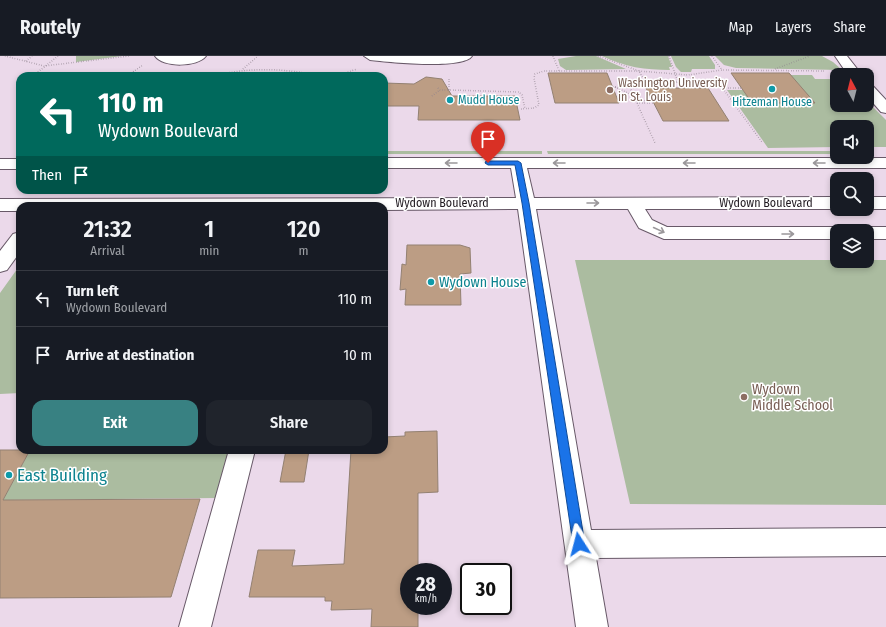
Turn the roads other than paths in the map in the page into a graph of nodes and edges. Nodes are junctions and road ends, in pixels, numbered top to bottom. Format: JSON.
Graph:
{"nodes":[{"id":1,"x":161,"y":56,"type":"edge"},
{"id":2,"x":200,"y":56,"type":"edge"},
{"id":3,"x":370,"y":56,"type":"edge"},
{"id":4,"x":466,"y":56,"type":"edge"},
{"id":5,"x":841,"y":56,"type":"edge"},
{"id":6,"x":849,"y":68,"type":"edge"},
{"id":7,"x":874,"y":96,"type":"edge"},
{"id":8,"x":886,"y":109,"type":"edge"},
{"id":9,"x":388,"y":163,"type":"edge"},
{"id":10,"x":518,"y":163,"type":"junction"},
{"id":11,"x":886,"y":163,"type":"edge"},
{"id":12,"x":0,"y":164,"type":"edge"},
{"id":13,"x":16,"y":164,"type":"edge"},
{"id":14,"x":526,"y":203,"type":"junction"},
{"id":15,"x":633,"y":203,"type":"junction"},
{"id":16,"x":830,"y":203,"type":"edge"},
{"id":17,"x":874,"y":203,"type":"edge"},
{"id":18,"x":886,"y":203,"type":"edge"},
{"id":19,"x":0,"y":204,"type":"edge"},
{"id":20,"x":16,"y":204,"type":"edge"},
{"id":21,"x":388,"y":204,"type":"edge"},
{"id":22,"x":874,"y":233,"type":"edge"},
{"id":23,"x":886,"y":233,"type":"edge"},
{"id":24,"x":830,"y":234,"type":"edge"},
{"id":25,"x":16,"y":243,"type":"edge"},
{"id":26,"x":0,"y":265,"type":"edge"},
{"id":27,"x":241,"y":454,"type":"edge"},
{"id":28,"x":886,"y":542,"type":"edge"},
{"id":29,"x":579,"y":544,"type":"junction"},
{"id":30,"x":195,"y":627,"type":"edge"},
{"id":31,"x":592,"y":627,"type":"edge"}],
"edges":[{"from":1,"to":2,"type":"street"},
{"from":3,"to":4,"type":"street"},
{"from":5,"to":6,"type":"street"},
{"from":7,"to":8,"type":"street"},
{"from":10,"to":9,"type":"street","one_way":true},
{"from":11,"to":10,"type":"street","one_way":true},
{"from":10,"to":14,"type":"street"},
{"from":12,"to":13,"type":"street"},
{"from":14,"to":15,"type":"street","name":"Wydown Boulevard","one_way":true},
{"from":14,"to":21,"type":"street","name":"Wydown Boulevard"},
{"from":14,"to":29,"type":"street"},
{"from":15,"to":16,"type":"street","name":"Wydown Boulevard"},
{"from":15,"to":24,"type":"street","one_way":true},
{"from":17,"to":18,"type":"street"},
{"from":19,"to":20,"type":"street","name":"Wydown Boulevard"},
{"from":22,"to":23,"type":"street"},
{"from":25,"to":26,"type":"street"},
{"from":27,"to":30,"type":"street"},
{"from":28,"to":29,"type":"street"},
{"from":29,"to":31,"type":"street"}]}
